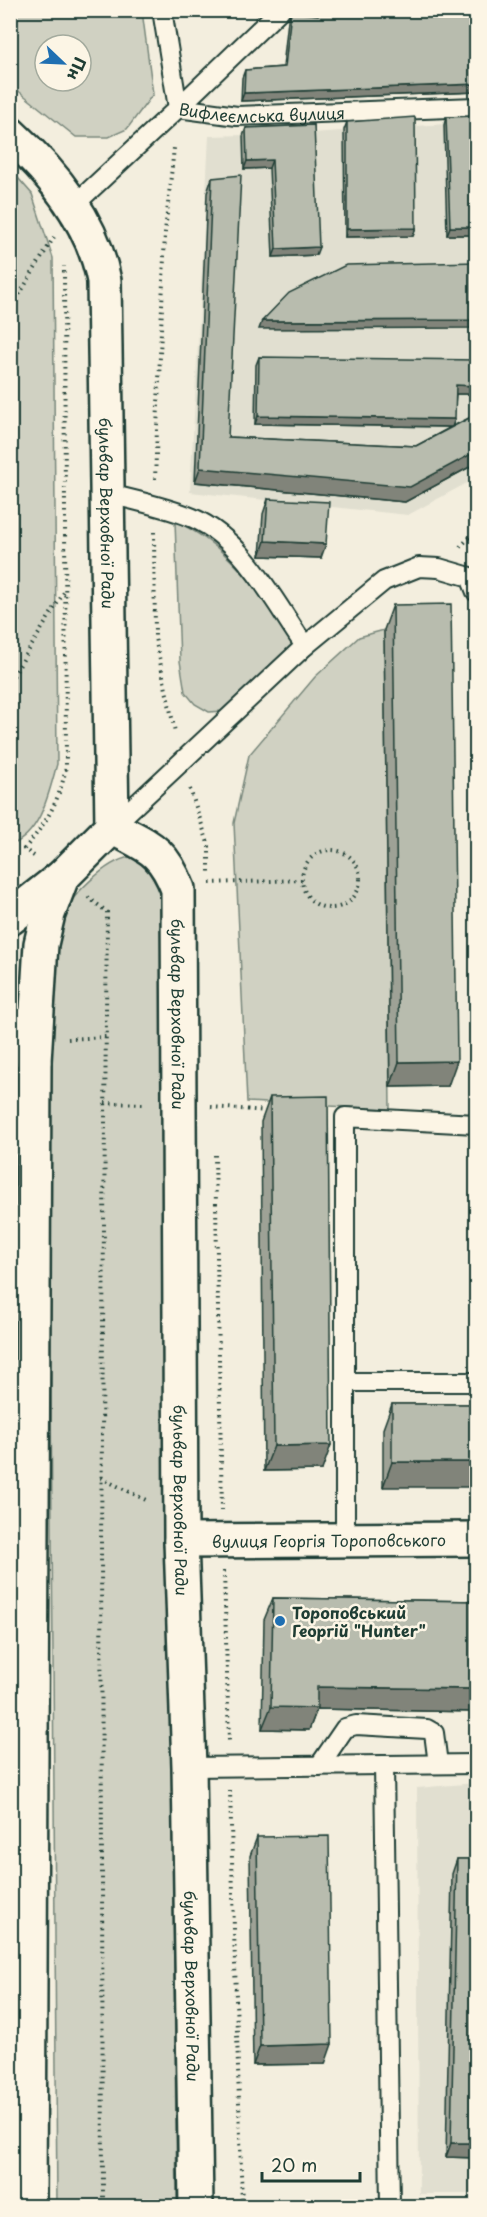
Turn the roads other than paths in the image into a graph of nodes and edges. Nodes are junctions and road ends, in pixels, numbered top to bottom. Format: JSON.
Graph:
{"nodes":[{"id":1,"x":162,"y":10,"type":"edge"},
{"id":2,"x":280,"y":10,"type":"edge"},
{"id":3,"x":477,"y":107,"type":"edge"},
{"id":4,"x":178,"y":108,"type":"junction"},
{"id":5,"x":10,"y":135,"type":"edge"},
{"id":6,"x":73,"y":206,"type":"junction"},
{"id":7,"x":109,"y":494,"type":"junction"},
{"id":8,"x":477,"y":592,"type":"edge"},
{"id":9,"x":304,"y":646,"type":"junction"},
{"id":10,"x":112,"y":827,"type":"junction"},
{"id":11,"x":62,"y":877,"type":"junction"},
{"id":12,"x":10,"y":918,"type":"edge"},
{"id":13,"x":10,"y":1022,"type":"edge"},
{"id":14,"x":34,"y":1063,"type":"junction"},
{"id":15,"x":477,"y":1124,"type":"edge"},
{"id":16,"x":346,"y":1382,"type":"junction"},
{"id":17,"x":477,"y":1382,"type":"edge"},
{"id":18,"x":477,"y":1539,"type":"edge"},
{"id":19,"x":345,"y":1540,"type":"junction"},
{"id":20,"x":181,"y":1541,"type":"junction"},
{"id":21,"x":438,"y":1764,"type":"junction"},
{"id":22,"x":477,"y":1764,"type":"edge"},
{"id":23,"x":384,"y":1765,"type":"junction"},
{"id":24,"x":319,"y":1766,"type":"junction"},
{"id":25,"x":189,"y":1767,"type":"junction"},
{"id":26,"x":29,"y":2206,"type":"edge"},
{"id":27,"x":196,"y":2206,"type":"edge"},
{"id":28,"x":390,"y":2206,"type":"edge"}],
"edges":[{"from":1,"to":4,"type":"lane"},
{"from":2,"to":4,"type":"lane"},
{"from":3,"to":4,"type":"lane","name":"Вифлеємська вулиця"},
{"from":4,"to":6,"type":"lane","name":"Вифлеємська вулиця"},
{"from":5,"to":6,"type":"street"},
{"from":6,"to":7,"type":"street","name":"бульвар Верховної Ради"},
{"from":7,"to":9,"type":"lane"},
{"from":7,"to":10,"type":"street","name":"бульвар Верховної Ради"},
{"from":8,"to":9,"type":"lane"},
{"from":9,"to":10,"type":"lane"},
{"from":10,"to":11,"type":"street"},
{"from":10,"to":20,"type":"street","name":"бульвар Верховної Ради"},
{"from":11,"to":12,"type":"street"},
{"from":11,"to":14,"type":"street"},
{"from":13,"to":14,"type":"street"},
{"from":14,"to":26,"type":"street"},
{"from":15,"to":16,"type":"lane"},
{"from":16,"to":17,"type":"lane"},
{"from":16,"to":19,"type":"lane"},
{"from":18,"to":19,"type":"street","name":"вулиця Георгія Тороповського"},
{"from":19,"to":20,"type":"street","name":"вулиця Георгія Тороповського"},
{"from":20,"to":25,"type":"street","name":"бульвар Верховної Ради"},
{"from":21,"to":22,"type":"lane"},
{"from":21,"to":23,"type":"lane"},
{"from":21,"to":24,"type":"lane"},
{"from":23,"to":24,"type":"lane"},
{"from":23,"to":28,"type":"lane"},
{"from":24,"to":25,"type":"lane"},
{"from":25,"to":27,"type":"street","name":"бульвар Верховної Ради"}]}
